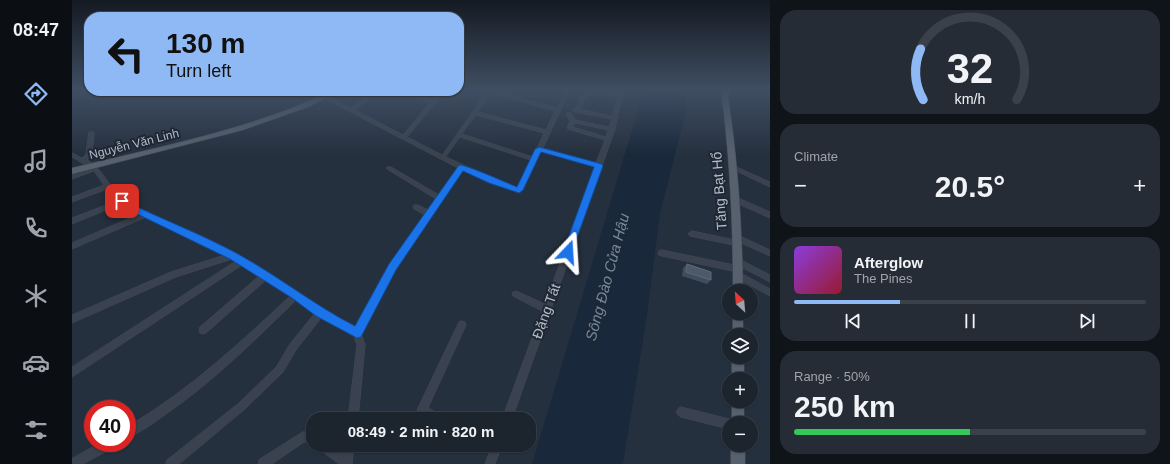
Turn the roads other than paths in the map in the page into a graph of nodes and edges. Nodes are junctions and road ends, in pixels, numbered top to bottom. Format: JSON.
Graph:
{"nodes":[{"id":1,"x":282,"y":112,"type":"edge"},
{"id":2,"x":354,"y":112,"type":"edge"},
{"id":3,"x":426,"y":112,"type":"edge"},
{"id":4,"x":557,"y":112,"type":"edge"},
{"id":5,"x":583,"y":112,"type":"edge"},
{"id":6,"x":618,"y":112,"type":"edge"},
{"id":7,"x":727,"y":112,"type":"edge"},
{"id":8,"x":475,"y":113,"type":"joint"},
{"id":9,"x":569,"y":114,"type":"dead end"},
{"id":10,"x":616,"y":118,"type":"junction"},
{"id":11,"x":573,"y":121,"type":"junction"},
{"id":12,"x":612,"y":129,"type":"junction"},
{"id":13,"x":91,"y":132,"type":"dead end"},
{"id":14,"x":547,"y":132,"type":"junction"},
{"id":15,"x":459,"y":135,"type":"junction"},
{"id":16,"x":404,"y":137,"type":"junction"},
{"id":17,"x":608,"y":139,"type":"junction"},
{"id":18,"x":539,"y":149,"type":"junction"},
{"id":19,"x":72,"y":155,"type":"edge"},
{"id":20,"x":443,"y":157,"type":"junction"},
{"id":21,"x":534,"y":159,"type":"junction"},
{"id":22,"x":88,"y":164,"type":"junction"},
{"id":23,"x":72,"y":166,"type":"edge"},
{"id":24,"x":599,"y":166,"type":"junction"},
{"id":25,"x":462,"y":167,"type":"junction"},
{"id":26,"x":389,"y":168,"type":"dead end"},
{"id":27,"x":734,"y":168,"type":"junction"},
{"id":28,"x":72,"y":171,"type":"edge"},
{"id":29,"x":72,"y":177,"type":"edge"},
{"id":30,"x":770,"y":185,"type":"edge"},
{"id":31,"x":108,"y":186,"type":"junction"},
{"id":32,"x":440,"y":199,"type":"junction"},
{"id":33,"x":72,"y":200,"type":"edge"},
{"id":34,"x":736,"y":200,"type":"junction"},
{"id":35,"x":122,"y":201,"type":"junction"},
{"id":36,"x":416,"y":207,"type":"dead end"},
{"id":37,"x":147,"y":214,"type":"junction"},
{"id":38,"x":429,"y":214,"type":"junction"},
{"id":39,"x":770,"y":215,"type":"edge"},
{"id":40,"x":72,"y":221,"type":"edge"},
{"id":41,"x":692,"y":234,"type":"dead end"},
{"id":42,"x":738,"y":240,"type":"junction"},
{"id":43,"x":72,"y":246,"type":"edge"},
{"id":44,"x":770,"y":253,"type":"edge"},
{"id":45,"x":662,"y":254,"type":"dead end"},
{"id":46,"x":233,"y":256,"type":"junction"},
{"id":47,"x":241,"y":262,"type":"junction"},
{"id":48,"x":738,"y":269,"type":"junction"},
{"id":49,"x":265,"y":276,"type":"junction"},
{"id":50,"x":770,"y":279,"type":"edge"},
{"id":51,"x":738,"y":284,"type":"edge"},
{"id":52,"x":770,"y":293,"type":"edge"},
{"id":53,"x":516,"y":294,"type":"dead end"},
{"id":54,"x":296,"y":295,"type":"junction"},
{"id":55,"x":547,"y":309,"type":"junction"},
{"id":56,"x":320,"y":313,"type":"junction"},
{"id":57,"x":72,"y":319,"type":"edge"},
{"id":58,"x":462,"y":325,"type":"dead end"},
{"id":59,"x":203,"y":330,"type":"dead end"},
{"id":60,"x":357,"y":333,"type":"junction"},
{"id":61,"x":72,"y":372,"type":"edge"},
{"id":62,"x":354,"y":412,"type":"edge"},
{"id":63,"x":426,"y":412,"type":"edge"},
{"id":64,"x":509,"y":412,"type":"edge"},
{"id":65,"x":680,"y":412,"type":"dead end"},
{"id":66,"x":722,"y":422,"type":"edge"},
{"id":67,"x":136,"y":429,"type":"edge"},
{"id":68,"x":306,"y":437,"type":"edge"},
{"id":69,"x":94,"y":452,"type":"edge"},
{"id":70,"x":333,"y":452,"type":"edge"},
{"id":71,"x":348,"y":452,"type":"edge"},
{"id":72,"x":493,"y":452,"type":"edge"},
{"id":73,"x":738,"y":452,"type":"edge"},
{"id":74,"x":346,"y":463,"type":"edge"},
{"id":75,"x":73,"y":464,"type":"edge"},
{"id":76,"x":171,"y":464,"type":"edge"},
{"id":77,"x":263,"y":464,"type":"edge"},
{"id":78,"x":490,"y":464,"type":"edge"},
{"id":79,"x":738,"y":464,"type":"edge"}],
"edges":[{"from":1,"to":22,"type":"main road","name":"Nguyễn Văn Linh"},
{"from":2,"to":16,"type":"street"},
{"from":3,"to":16,"type":"street"},
{"from":4,"to":14,"type":"street"},
{"from":5,"to":10,"type":"street"},
{"from":6,"to":10,"type":"street","name":"Đặng Tất"},
{"from":7,"to":27,"type":"main road","name":"Tăng Bạt Hổ"},
{"from":8,"to":14,"type":"street"},
{"from":8,"to":15,"type":"street"},
{"from":9,"to":11,"type":"street"},
{"from":10,"to":12,"type":"street","name":"Đặng Tất"},
{"from":11,"to":12,"type":"street"},
{"from":11,"to":17,"type":"street"},
{"from":12,"to":17,"type":"street","name":"Đặng Tất"},
{"from":13,"to":22,"type":"street"},
{"from":14,"to":18,"type":"street"},
{"from":15,"to":20,"type":"street"},
{"from":15,"to":21,"type":"street"},
{"from":16,"to":20,"type":"street"},
{"from":17,"to":24,"type":"street","name":"Đặng Tất"},
{"from":18,"to":21,"type":"street"},
{"from":18,"to":24,"type":"street"},
{"from":19,"to":22,"type":"street"},
{"from":20,"to":25,"type":"street"},
{"from":21,"to":25,"type":"street"},
{"from":22,"to":23,"type":"main road","name":"Nguyễn Văn Linh"},
{"from":22,"to":28,"type":"main road","name":"Nguyễn Văn Linh"},
{"from":22,"to":29,"type":"street"},
{"from":22,"to":31,"type":"street"},
{"from":24,"to":55,"type":"street","name":"Đặng Tất"},
{"from":25,"to":32,"type":"street"},
{"from":26,"to":32,"type":"street"},
{"from":27,"to":30,"type":"street"},
{"from":27,"to":34,"type":"main road","name":"Tăng Bạt Hổ"},
{"from":31,"to":33,"type":"street"},
{"from":31,"to":35,"type":"street"},
{"from":32,"to":38,"type":"street"},
{"from":34,"to":39,"type":"street"},
{"from":34,"to":42,"type":"main road","name":"Tăng Bạt Hổ"},
{"from":35,"to":37,"type":"street"},
{"from":35,"to":40,"type":"street"},
{"from":36,"to":38,"type":"street"},
{"from":37,"to":43,"type":"street"},
{"from":37,"to":46,"type":"street"},
{"from":38,"to":60,"type":"street"},
{"from":41,"to":42,"type":"street"},
{"from":42,"to":44,"type":"street"},
{"from":42,"to":48,"type":"main road","name":"Tăng Bạt Hổ"},
{"from":45,"to":48,"type":"street"},
{"from":46,"to":47,"type":"street"},
{"from":46,"to":57,"type":"street"},
{"from":47,"to":49,"type":"street"},
{"from":47,"to":61,"type":"street"},
{"from":48,"to":50,"type":"street"},
{"from":48,"to":51,"type":"main road","name":"Tăng Bạt Hổ"},
{"from":48,"to":52,"type":"street"},
{"from":49,"to":54,"type":"street"},
{"from":49,"to":59,"type":"street"},
{"from":53,"to":55,"type":"street"},
{"from":54,"to":56,"type":"street"},
{"from":54,"to":67,"type":"street"},
{"from":55,"to":64,"type":"street","name":"Đặng Tất"},
{"from":56,"to":60,"type":"street"},
{"from":56,"to":76,"type":"street"},
{"from":58,"to":63,"type":"street"},
{"from":60,"to":62,"type":"street"},
{"from":65,"to":66,"type":"street"},
{"from":68,"to":77,"type":"street"},
{"from":69,"to":75,"type":"street"},
{"from":70,"to":74,"type":"street"},
{"from":71,"to":74,"type":"street"},
{"from":72,"to":78,"type":"street"},
{"from":73,"to":79,"type":"main road"}]}
